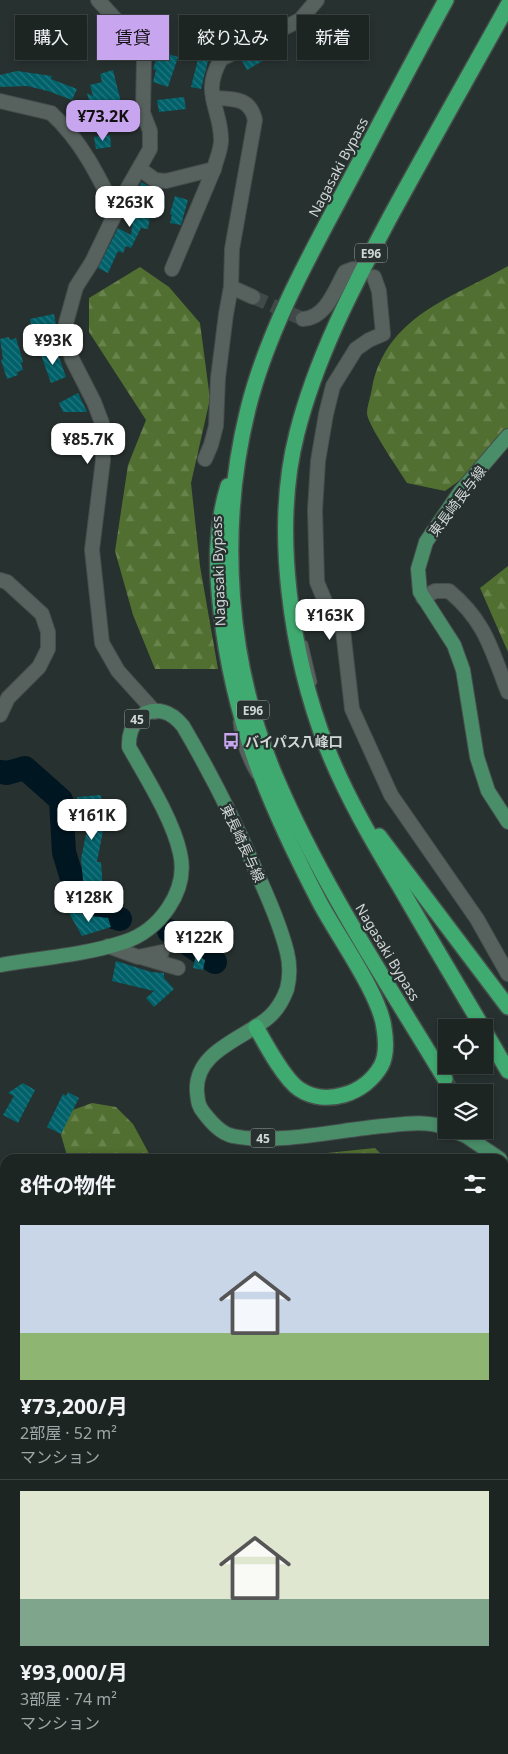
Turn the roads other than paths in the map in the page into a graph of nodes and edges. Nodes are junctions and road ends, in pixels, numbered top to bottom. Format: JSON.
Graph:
{"nodes":[{"id":1,"x":98,"y":0,"type":"edge"},
{"id":2,"x":316,"y":0,"type":"edge"},
{"id":3,"x":446,"y":0,"type":"edge"},
{"id":4,"x":508,"y":5,"type":"edge"},
{"id":5,"x":212,"y":98,"type":"junction"},
{"id":6,"x":0,"y":102,"type":"edge"},
{"id":7,"x":140,"y":169,"type":"junction"},
{"id":8,"x":214,"y":169,"type":"junction"},
{"id":9,"x":116,"y":212,"type":"junction"},
{"id":10,"x":172,"y":269,"type":"dead end"},
{"id":11,"x":353,"y":269,"type":"dead end"},
{"id":12,"x":374,"y":277,"type":"dead end"},
{"id":13,"x":231,"y":287,"type":"junction"},
{"id":14,"x":253,"y":297,"type":"tunnel mouth"},
{"id":15,"x":303,"y":319,"type":"dead end"},
{"id":16,"x":508,"y":436,"type":"edge"},
{"id":17,"x":240,"y":446,"type":"junction"},
{"id":18,"x":205,"y":459,"type":"dead end"},
{"id":19,"x":0,"y":580,"type":"edge"},
{"id":20,"x":423,"y":598,"type":"junction"},
{"id":21,"x":508,"y":692,"type":"edge"},
{"id":22,"x":155,"y":712,"type":"junction"},
{"id":23,"x":0,"y":715,"type":"edge"},
{"id":24,"x":354,"y":806,"type":"junction"},
{"id":25,"x":508,"y":822,"type":"edge"},
{"id":26,"x":301,"y":862,"type":"junction"},
{"id":27,"x":108,"y":946,"type":"junction"},
{"id":28,"x":368,"y":950,"type":"junction"},
{"id":29,"x":162,"y":952,"type":"dead end"},
{"id":30,"x":138,"y":956,"type":"junction"},
{"id":31,"x":0,"y":965,"type":"edge"},
{"id":32,"x":178,"y":968,"type":"dead end"},
{"id":33,"x":508,"y":974,"type":"edge"},
{"id":34,"x":508,"y":1007,"type":"edge"},
{"id":35,"x":478,"y":1019,"type":"edge"},
{"id":36,"x":256,"y":1027,"type":"junction"},
{"id":37,"x":493,"y":1045,"type":"edge"},
{"id":38,"x":508,"y":1071,"type":"edge"},
{"id":39,"x":445,"y":1079,"type":"tunnel mouth"},
{"id":40,"x":438,"y":1125,"type":"edge"},
{"id":41,"x":470,"y":1139,"type":"edge"},
{"id":42,"x":493,"y":1154,"type":"edge"}],
"edges":[{"from":1,"to":7,"type":"street"},
{"from":2,"to":5,"type":"street"},
{"from":3,"to":17,"type":"highway","name":"Nagasaki Bypass","number":"E96"},
{"from":4,"to":24,"type":"highway","number":"E96"},
{"from":5,"to":8,"type":"street"},
{"from":5,"to":13,"type":"street"},
{"from":6,"to":9,"type":"street"},
{"from":7,"to":8,"type":"street"},
{"from":7,"to":9,"type":"street"},
{"from":8,"to":10,"type":"street"},
{"from":9,"to":22,"type":"street"},
{"from":11,"to":15,"type":"street"},
{"from":12,"to":33,"type":"street"},
{"from":13,"to":14,"type":"street"},
{"from":13,"to":18,"type":"street"},
{"from":16,"to":20,"type":"main road","name":"東長崎長与線"},
{"from":17,"to":26,"type":"highway"},
{"from":17,"to":28,"type":"highway","name":"Nagasaki Bypass","number":"E96"},
{"from":19,"to":23,"type":"street"},
{"from":20,"to":21,"type":"street"},
{"from":20,"to":25,"type":"main road","name":"東長崎長与線"},
{"from":22,"to":27,"type":"main road","number":"45"},
{"from":22,"to":36,"type":"main road","name":"東長崎長与線","number":"45"},
{"from":24,"to":34,"type":"highway"},
{"from":24,"to":35,"type":"highway","number":"E96"},
{"from":26,"to":28,"type":"highway"},
{"from":26,"to":36,"type":"highway"},
{"from":27,"to":30,"type":"street"},
{"from":27,"to":31,"type":"main road","number":"45"},
{"from":28,"to":39,"type":"highway","name":"Nagasaki Bypass","number":"E96"},
{"from":29,"to":30,"type":"street"},
{"from":30,"to":32,"type":"street"},
{"from":36,"to":40,"type":"main road","name":"東長崎長与線","number":"45"},
{"from":37,"to":38,"type":"highway","number":"E96"},
{"from":41,"to":42,"type":"main road"}]}
